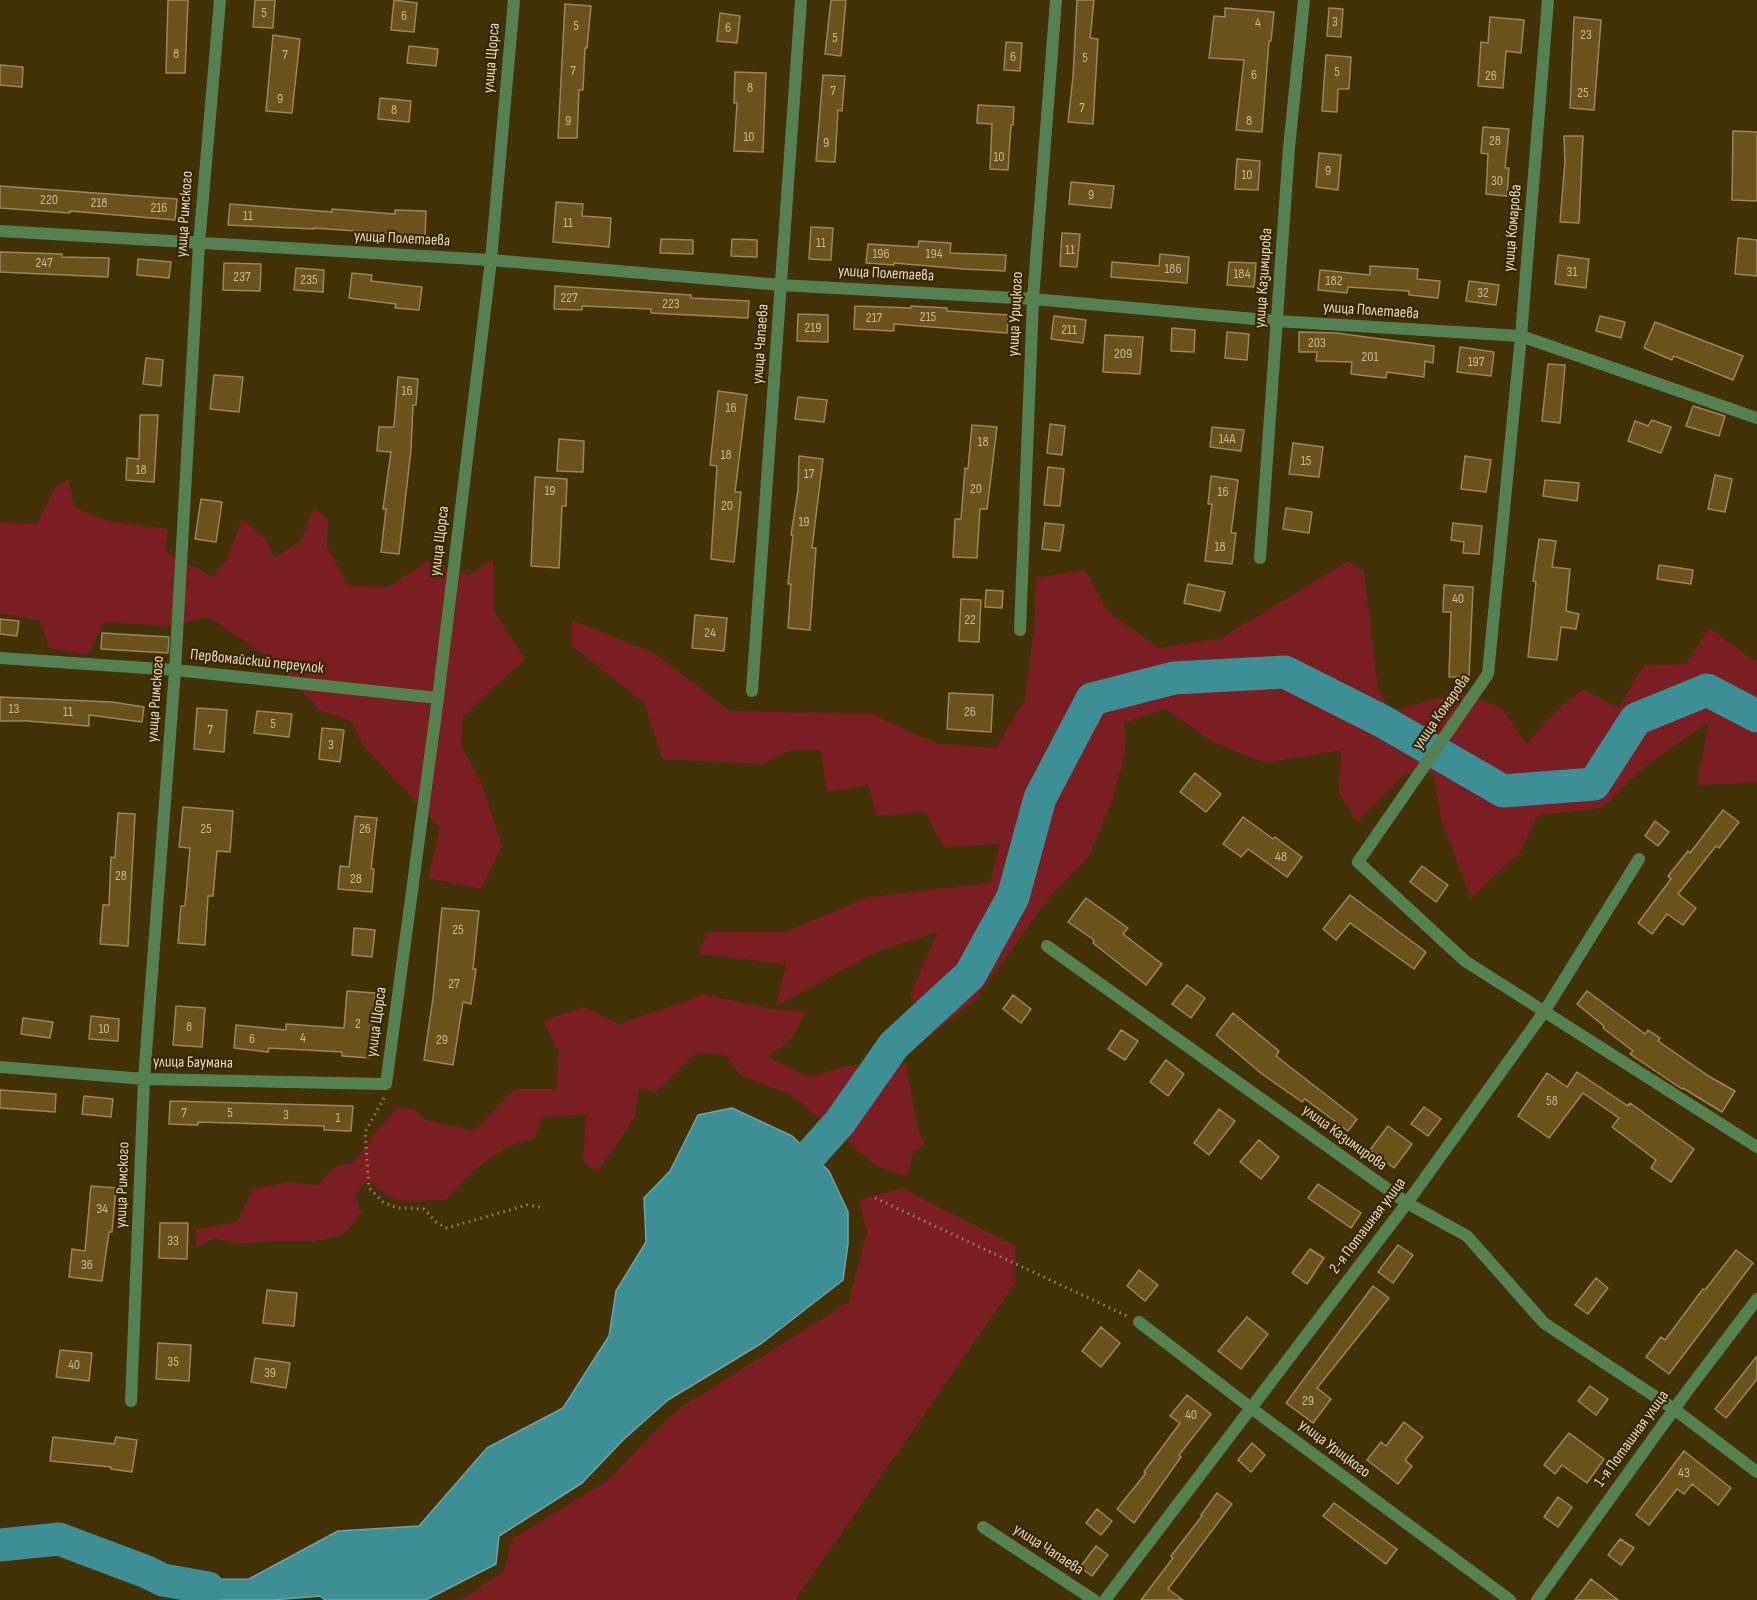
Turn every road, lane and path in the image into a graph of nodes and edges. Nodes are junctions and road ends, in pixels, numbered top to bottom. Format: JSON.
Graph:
{"nodes":[{"id":1,"x":220,"y":0,"type":"edge"},
{"id":2,"x":514,"y":0,"type":"edge"},
{"id":3,"x":801,"y":0,"type":"edge"},
{"id":4,"x":1056,"y":0,"type":"edge"},
{"id":5,"x":1304,"y":0,"type":"edge"},
{"id":6,"x":1548,"y":0,"type":"edge"},
{"id":7,"x":0,"y":231,"type":"edge"},
{"id":8,"x":199,"y":244,"type":"junction"},
{"id":9,"x":491,"y":260,"type":"junction"},
{"id":10,"x":782,"y":285,"type":"junction"},
{"id":11,"x":1033,"y":298,"type":"junction"},
{"id":12,"x":1277,"y":321,"type":"junction"},
{"id":13,"x":1521,"y":336,"type":"junction"},
{"id":14,"x":1757,"y":418,"type":"edge"},
{"id":15,"x":1260,"y":558,"type":"dead end"},
{"id":16,"x":1020,"y":630,"type":"dead end"},
{"id":17,"x":0,"y":658,"type":"edge"},
{"id":18,"x":175,"y":670,"type":"junction"},
{"id":19,"x":752,"y":691,"type":"dead end"},
{"id":20,"x":438,"y":699,"type":"junction"},
{"id":21,"x":1639,"y":859,"type":"dead end"},
{"id":22,"x":1047,"y":946,"type":"dead end"},
{"id":23,"x":1544,"y":1012,"type":"junction"},
{"id":24,"x":0,"y":1067,"type":"edge"},
{"id":25,"x":144,"y":1079,"type":"junction"},
{"id":26,"x":386,"y":1084,"type":"junction"},
{"id":27,"x":1757,"y":1147,"type":"edge"},
{"id":28,"x":875,"y":1198,"type":"dead end"},
{"id":29,"x":1407,"y":1203,"type":"junction"},
{"id":30,"x":540,"y":1206,"type":"dead end"},
{"id":31,"x":1757,"y":1299,"type":"edge"},
{"id":32,"x":1139,"y":1322,"type":"joint"},
{"id":33,"x":130,"y":1401,"type":"dead end"},
{"id":34,"x":1251,"y":1408,"type":"junction"},
{"id":35,"x":1674,"y":1409,"type":"junction"},
{"id":36,"x":1757,"y":1472,"type":"edge"},
{"id":37,"x":983,"y":1527,"type":"dead end"},
{"id":38,"x":1094,"y":1600,"type":"edge"},
{"id":39,"x":1105,"y":1600,"type":"edge"},
{"id":40,"x":1510,"y":1600,"type":"edge"},
{"id":41,"x":1537,"y":1600,"type":"edge"}],
"edges":[{"from":1,"to":8,"type":"street","name":"улица Римского"},
{"from":2,"to":9,"type":"street","name":"улица Щорса"},
{"from":3,"to":10,"type":"street","name":"улица Чапаева"},
{"from":4,"to":11,"type":"street","name":"улица Урицкого"},
{"from":5,"to":12,"type":"street","name":"улица Казимирова"},
{"from":6,"to":13,"type":"street","name":"улица Комарова"},
{"from":7,"to":8,"type":"street","name":"улица Полетаева"},
{"from":8,"to":9,"type":"street","name":"улица Полетаева"},
{"from":8,"to":18,"type":"street","name":"улица Римского"},
{"from":9,"to":10,"type":"street","name":"улица Полетаева"},
{"from":9,"to":20,"type":"street","name":"улица Щорса"},
{"from":10,"to":11,"type":"street","name":"улица Полетаева"},
{"from":10,"to":19,"type":"street","name":"улица Чапаева"},
{"from":11,"to":12,"type":"street","name":"улица Полетаева"},
{"from":11,"to":16,"type":"street","name":"улица Урицкого"},
{"from":12,"to":13,"type":"street","name":"улица Полетаева"},
{"from":12,"to":15,"type":"street","name":"улица Казимирова"},
{"from":13,"to":14,"type":"street","name":"улица Полетаева"},
{"from":13,"to":23,"type":"street","name":"улица Комарова"},
{"from":17,"to":18,"type":"street","name":"Первомайский переулок"},
{"from":18,"to":20,"type":"street","name":"Первомайский переулок"},
{"from":18,"to":25,"type":"street","name":"улица Римского"},
{"from":20,"to":26,"type":"street","name":"улица Щорса"},
{"from":21,"to":23,"type":"street","name":"2-я Поташная улица"},
{"from":22,"to":29,"type":"street","name":"улица Казимирова"},
{"from":23,"to":27,"type":"street","name":"улица Комарова"},
{"from":23,"to":29,"type":"street","name":"2-я Поташная улица"},
{"from":24,"to":25,"type":"street","name":"улица Баумана"},
{"from":25,"to":26,"type":"street","name":"улица Баумана"},
{"from":25,"to":33,"type":"street","name":"улица Римского"},
{"from":26,"to":30,"type":"path"},
{"from":28,"to":32,"type":"path"},
{"from":29,"to":34,"type":"street","name":"2-я Поташная улица"},
{"from":29,"to":35,"type":"street","name":"улица Казимирова"},
{"from":31,"to":35,"type":"street","name":"1-я Поташная улица"},
{"from":32,"to":34,"type":"street","name":"улица Урицкого"},
{"from":34,"to":39,"type":"street","name":"2-я Поташная улица"},
{"from":34,"to":40,"type":"street","name":"улица Урицкого"},
{"from":35,"to":36,"type":"street","name":"улица Казимирова"},
{"from":35,"to":41,"type":"street","name":"1-я Поташная улица"},
{"from":37,"to":38,"type":"street","name":"улица Чапаева"}]}
